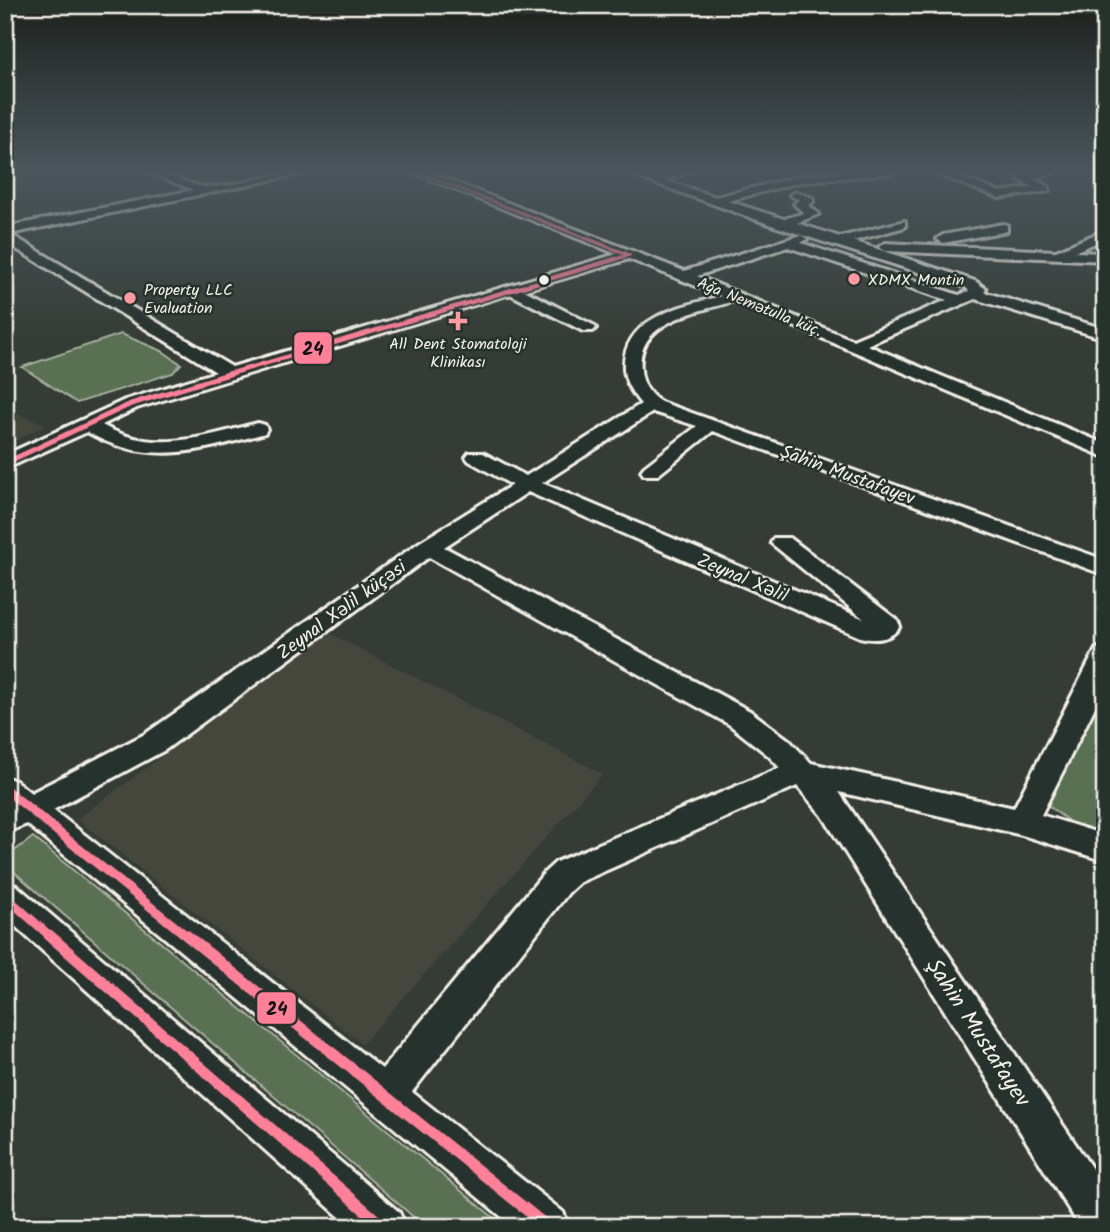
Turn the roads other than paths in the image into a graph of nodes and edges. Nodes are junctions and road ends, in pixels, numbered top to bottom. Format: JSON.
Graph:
{"nodes":[{"id":1,"x":559,"y":227,"type":"edge"},
{"id":2,"x":793,"y":227,"type":"edge"},
{"id":3,"x":888,"y":227,"type":"edge"},
{"id":4,"x":1003,"y":228,"type":"dead end"},
{"id":5,"x":816,"y":234,"type":"junction"},
{"id":6,"x":1105,"y":234,"type":"edge"},
{"id":7,"x":5,"y":236,"type":"edge"},
{"id":8,"x":840,"y":241,"type":"junction"},
{"id":9,"x":787,"y":243,"type":"junction"},
{"id":10,"x":856,"y":247,"type":"junction"},
{"id":11,"x":909,"y":248,"type":"junction"},
{"id":12,"x":629,"y":255,"type":"junction"},
{"id":13,"x":1059,"y":255,"type":"junction"},
{"id":14,"x":1105,"y":257,"type":"edge"},
{"id":15,"x":684,"y":275,"type":"junction"},
{"id":16,"x":511,"y":289,"type":"junction"},
{"id":17,"x":734,"y":296,"type":"junction"},
{"id":18,"x":967,"y":297,"type":"junction"},
{"id":19,"x":588,"y":328,"type":"dead end"},
{"id":20,"x":1105,"y":334,"type":"edge"},
{"id":21,"x":854,"y":345,"type":"junction"},
{"id":22,"x":229,"y":373,"type":"junction"},
{"id":23,"x":651,"y":405,"type":"junction"},
{"id":24,"x":87,"y":424,"type":"junction"},
{"id":25,"x":711,"y":424,"type":"junction"},
{"id":26,"x":258,"y":429,"type":"dead end"},
{"id":27,"x":1105,"y":451,"type":"edge"},
{"id":28,"x":477,"y":457,"type":"dead end"},
{"id":29,"x":5,"y":463,"type":"edge"},
{"id":30,"x":651,"y":471,"type":"dead end"},
{"id":31,"x":526,"y":484,"type":"junction"},
{"id":32,"x":782,"y":543,"type":"dead end"},
{"id":33,"x":428,"y":547,"type":"junction"},
{"id":34,"x":1105,"y":568,"type":"edge"},
{"id":35,"x":1105,"y":655,"type":"edge"},
{"id":36,"x":802,"y":772,"type":"junction"},
{"id":37,"x":13,"y":806,"type":"edge"},
{"id":38,"x":1022,"y":822,"type":"junction"},
{"id":39,"x":1105,"y":848,"type":"edge"},
{"id":40,"x":5,"y":897,"type":"edge"},
{"id":41,"x":386,"y":1094,"type":"junction"},
{"id":42,"x":371,"y":1222,"type":"edge"},
{"id":43,"x":548,"y":1227,"type":"edge"},
{"id":44,"x":1105,"y":1227,"type":"edge"}],
"edges":[{"from":1,"to":12,"type":"street","name":"Ağa Nemətulla küç."},
{"from":2,"to":5,"type":"street"},
{"from":3,"to":8,"type":"street"},
{"from":4,"to":11,"type":"street"},
{"from":5,"to":8,"type":"street"},
{"from":5,"to":9,"type":"street"},
{"from":6,"to":13,"type":"street"},
{"from":7,"to":22,"type":"street"},
{"from":8,"to":10,"type":"street"},
{"from":9,"to":15,"type":"street"},
{"from":9,"to":18,"type":"street"},
{"from":10,"to":11,"type":"street"},
{"from":10,"to":18,"type":"street"},
{"from":11,"to":13,"type":"street"},
{"from":12,"to":15,"type":"street","name":"Ağa Nemətulla küç."},
{"from":12,"to":16,"type":"street"},
{"from":13,"to":14,"type":"street"},
{"from":15,"to":17,"type":"street","name":"Ağa Nemətulla küç."},
{"from":16,"to":19,"type":"street"},
{"from":16,"to":22,"type":"street"},
{"from":17,"to":21,"type":"street","name":"Ağa Nemətulla küç."},
{"from":17,"to":23,"type":"street"},
{"from":18,"to":20,"type":"street"},
{"from":18,"to":21,"type":"street"},
{"from":21,"to":27,"type":"street","name":"Ağa Nemətulla küç."},
{"from":22,"to":24,"type":"street"},
{"from":23,"to":25,"type":"street","name":"Şahin Mustafayev"},
{"from":23,"to":31,"type":"street","name":"Zeynal Xəlil küçəsi"},
{"from":24,"to":26,"type":"street"},
{"from":24,"to":29,"type":"street"},
{"from":25,"to":30,"type":"street"},
{"from":25,"to":34,"type":"street","name":"Şahin Mustafayev"},
{"from":28,"to":31,"type":"street","name":"Zeynal Xəlil"},
{"from":31,"to":32,"type":"street","name":"Zeynal Xəlil"},
{"from":31,"to":33,"type":"street","name":"Zeynal Xəlil küçəsi"},
{"from":33,"to":36,"type":"street","name":"Şahin Mustafayev"},
{"from":33,"to":37,"type":"street","name":"Zeynal Xəlil küçəsi"},
{"from":35,"to":38,"type":"street"},
{"from":36,"to":38,"type":"street"},
{"from":36,"to":41,"type":"street"},
{"from":36,"to":44,"type":"street","name":"Şahin Mustafayev"},
{"from":37,"to":41,"type":"street"},
{"from":38,"to":39,"type":"street"},
{"from":40,"to":42,"type":"street"},
{"from":41,"to":43,"type":"street"}]}
